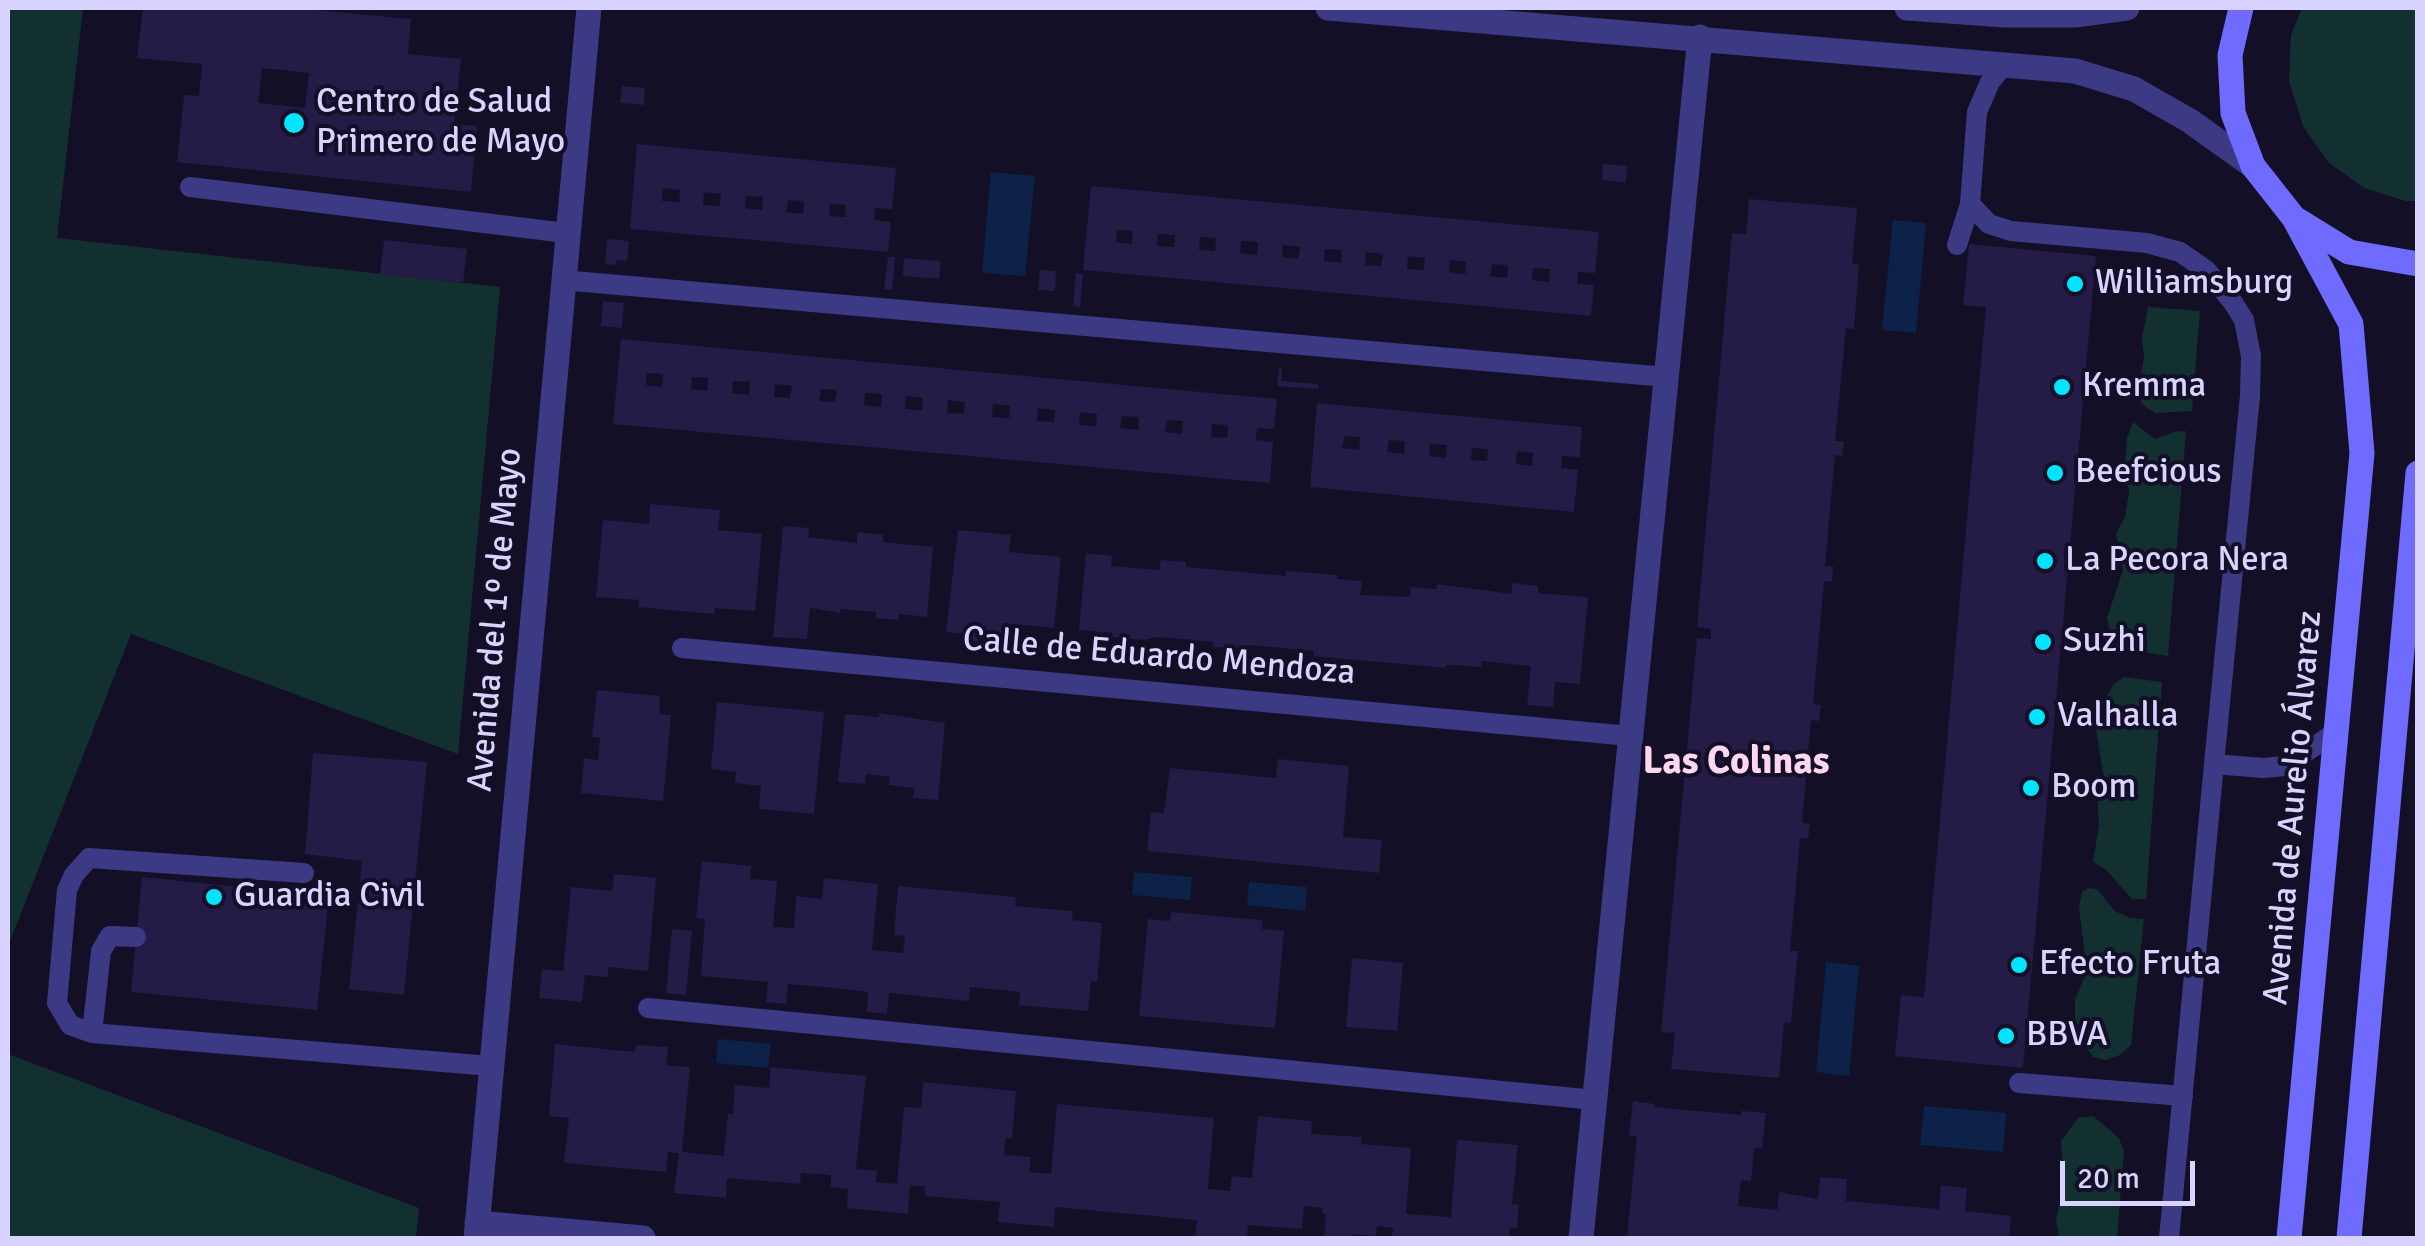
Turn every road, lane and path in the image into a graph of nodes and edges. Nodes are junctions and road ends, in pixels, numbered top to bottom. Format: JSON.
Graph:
{"nodes":[{"id":1,"x":589,"y":8,"type":"edge"},
{"id":2,"x":1328,"y":8,"type":"edge"},
{"id":3,"x":1907,"y":8,"type":"edge"},
{"id":4,"x":2128,"y":8,"type":"edge"},
{"id":5,"x":2242,"y":8,"type":"edge"},
{"id":6,"x":1700,"y":37,"type":"junction"},
{"id":7,"x":2004,"y":64,"type":"junction"},
{"id":8,"x":2253,"y":166,"type":"junction"},
{"id":9,"x":190,"y":187,"type":"dead end"},
{"id":10,"x":1970,"y":204,"type":"junction"},
{"id":11,"x":2294,"y":218,"type":"junction"},
{"id":12,"x":566,"y":233,"type":"junction"},
{"id":13,"x":1957,"y":245,"type":"dead end"},
{"id":14,"x":2418,"y":264,"type":"edge"},
{"id":15,"x":562,"y":280,"type":"junction"},
{"id":16,"x":1666,"y":377,"type":"junction"},
{"id":17,"x":2418,"y":473,"type":"edge"},
{"id":18,"x":682,"y":648,"type":"dead end"},
{"id":19,"x":2336,"y":732,"type":"junction"},
{"id":20,"x":1630,"y":736,"type":"junction"},
{"id":21,"x":2214,"y":764,"type":"junction"},
{"id":22,"x":304,"y":873,"type":"dead end"},
{"id":23,"x":136,"y":937,"type":"dead end"},
{"id":24,"x":648,"y":1008,"type":"dead end"},
{"id":25,"x":92,"y":1033,"type":"junction"},
{"id":26,"x":491,"y":1066,"type":"junction"},
{"id":27,"x":2019,"y":1083,"type":"dead end"},
{"id":28,"x":2183,"y":1096,"type":"junction"},
{"id":29,"x":1595,"y":1100,"type":"junction"},
{"id":30,"x":476,"y":1231,"type":"edge"},
{"id":31,"x":643,"y":1238,"type":"edge"},
{"id":32,"x":1582,"y":1238,"type":"edge"},
{"id":33,"x":2168,"y":1238,"type":"edge"},
{"id":34,"x":2289,"y":1238,"type":"edge"},
{"id":35,"x":2349,"y":1238,"type":"edge"}],
"edges":[{"from":1,"to":12,"type":"street","name":"Avenida del 1º de Mayo"},
{"from":2,"to":6,"type":"street"},
{"from":3,"to":4,"type":"street"},
{"from":5,"to":8,"type":"main road"},
{"from":6,"to":7,"type":"street"},
{"from":6,"to":16,"type":"street"},
{"from":7,"to":8,"type":"street"},
{"from":7,"to":10,"type":"lane"},
{"from":8,"to":11,"type":"main road"},
{"from":9,"to":12,"type":"lane"},
{"from":10,"to":13,"type":"lane"},
{"from":10,"to":21,"type":"lane"},
{"from":11,"to":14,"type":"main road"},
{"from":11,"to":19,"type":"main road","name":"Avenida de Aurelio Álvarez"},
{"from":12,"to":15,"type":"street","name":"Avenida del 1º de Mayo"},
{"from":15,"to":16,"type":"lane"},
{"from":15,"to":26,"type":"street","name":"Avenida del 1º de Mayo"},
{"from":16,"to":20,"type":"street"},
{"from":17,"to":35,"type":"main road"},
{"from":18,"to":20,"type":"lane","name":"Calle de Eduardo Mendoza"},
{"from":19,"to":21,"type":"lane"},
{"from":19,"to":34,"type":"main road","name":"Avenida de Aurelio Álvarez"},
{"from":20,"to":29,"type":"street"},
{"from":21,"to":28,"type":"lane"},
{"from":22,"to":25,"type":"lane"},
{"from":23,"to":25,"type":"lane"},
{"from":24,"to":29,"type":"lane"},
{"from":25,"to":26,"type":"lane"},
{"from":26,"to":30,"type":"street","name":"Avenida del 1º de Mayo"},
{"from":27,"to":28,"type":"lane"},
{"from":28,"to":33,"type":"lane"},
{"from":29,"to":32,"type":"street"},
{"from":30,"to":31,"type":"street"}]}
